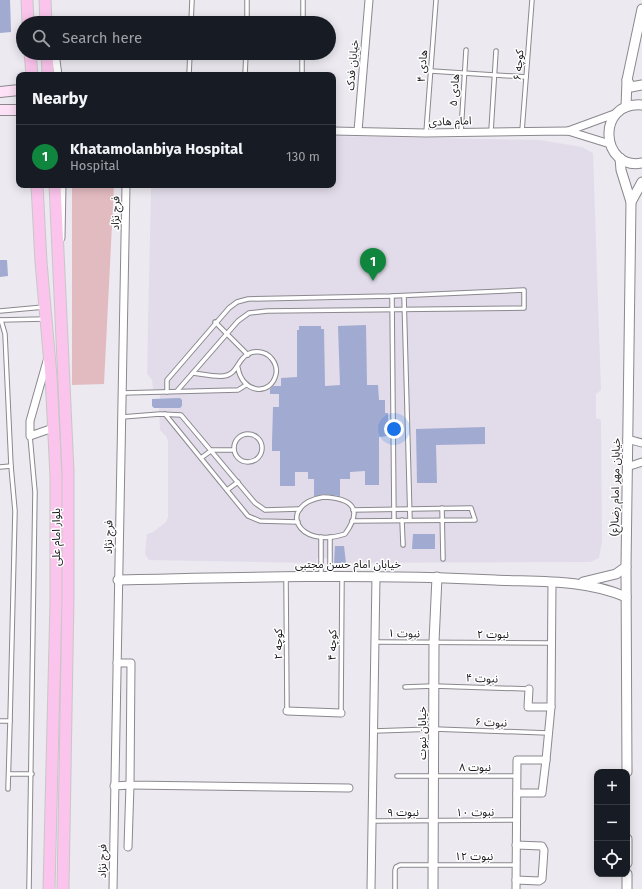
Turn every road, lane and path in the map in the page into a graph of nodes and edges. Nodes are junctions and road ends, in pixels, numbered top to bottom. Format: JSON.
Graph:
{"nodes":[{"id":1,"x":27,"y":0,"type":"edge"},
{"id":2,"x":45,"y":0,"type":"edge"},
{"id":3,"x":192,"y":0,"type":"edge"},
{"id":4,"x":248,"y":0,"type":"edge"},
{"id":5,"x":303,"y":0,"type":"edge"},
{"id":6,"x":369,"y":0,"type":"edge"},
{"id":7,"x":436,"y":0,"type":"edge"},
{"id":8,"x":532,"y":0,"type":"edge"},
{"id":9,"x":642,"y":9,"type":"edge"},
{"id":10,"x":28,"y":16,"type":"edge"},
{"id":11,"x":46,"y":16,"type":"edge"},
{"id":12,"x":191,"y":16,"type":"edge"},
{"id":13,"x":247,"y":16,"type":"edge"},
{"id":14,"x":303,"y":16,"type":"edge"},
{"id":15,"x":466,"y":50,"type":"dead end"},
{"id":16,"x":496,"y":51,"type":"dead end"},
{"id":17,"x":31,"y":60,"type":"edge"},
{"id":18,"x":47,"y":60,"type":"edge"},
{"id":19,"x":56,"y":60,"type":"edge"},
{"id":20,"x":190,"y":60,"type":"edge"},
{"id":21,"x":246,"y":60,"type":"edge"},
{"id":22,"x":302,"y":60,"type":"edge"},
{"id":23,"x":431,"y":71,"type":"junction"},
{"id":24,"x":32,"y":72,"type":"edge"},
{"id":25,"x":48,"y":72,"type":"edge"},
{"id":26,"x":58,"y":72,"type":"edge"},
{"id":27,"x":190,"y":72,"type":"edge"},
{"id":28,"x":245,"y":72,"type":"edge"},
{"id":29,"x":302,"y":72,"type":"edge"},
{"id":30,"x":465,"y":73,"type":"junction"},
{"id":31,"x":495,"y":75,"type":"junction"},
{"id":32,"x":526,"y":77,"type":"junction"},
{"id":33,"x":627,"y":80,"type":"junction"},
{"id":34,"x":642,"y":85,"type":"edge"},
{"id":35,"x":16,"y":90,"type":"edge"},
{"id":36,"x":0,"y":92,"type":"edge"},
{"id":37,"x":642,"y":105,"type":"edge"},
{"id":38,"x":626,"y":107,"type":"junction"},
{"id":39,"x":0,"y":110,"type":"edge"},
{"id":40,"x":16,"y":110,"type":"edge"},
{"id":41,"x":617,"y":113,"type":"junction"},
{"id":42,"x":336,"y":131,"type":"edge"},
{"id":43,"x":358,"y":131,"type":"junction"},
{"id":44,"x":491,"y":131,"type":"junction"},
{"id":45,"x":522,"y":131,"type":"junction"},
{"id":46,"x":568,"y":131,"type":"junction"},
{"id":47,"x":461,"y":132,"type":"junction"},
{"id":48,"x":426,"y":133,"type":"junction"},
{"id":49,"x":610,"y":144,"type":"junction"},
{"id":50,"x":620,"y":158,"type":"junction"},
{"id":51,"x":642,"y":163,"type":"edge"},
{"id":52,"x":642,"y":182,"type":"edge"},
{"id":53,"x":38,"y":188,"type":"edge"},
{"id":54,"x":55,"y":188,"type":"edge"},
{"id":55,"x":62,"y":188,"type":"edge"},
{"id":56,"x":126,"y":188,"type":"edge"},
{"id":57,"x":631,"y":202,"type":"junction"},
{"id":58,"x":59,"y":256,"type":"junction"},
{"id":59,"x":392,"y":296,"type":"junction"},
{"id":60,"x":404,"y":296,"type":"junction"},
{"id":61,"x":45,"y":307,"type":"junction"},
{"id":62,"x":405,"y":309,"type":"junction"},
{"id":63,"x":392,"y":310,"type":"junction"},
{"id":64,"x":0,"y":311,"type":"edge"},
{"id":65,"x":46,"y":319,"type":"junction"},
{"id":66,"x":1,"y":320,"type":"edge"},
{"id":67,"x":215,"y":322,"type":"junction"},
{"id":68,"x":227,"y":334,"type":"junction"},
{"id":69,"x":49,"y":355,"type":"junction"},
{"id":70,"x":248,"y":355,"type":"junction"},
{"id":71,"x":238,"y":368,"type":"junction"},
{"id":72,"x":193,"y":373,"type":"junction"},
{"id":73,"x":246,"y":386,"type":"junction"},
{"id":74,"x":177,"y":391,"type":"junction"},
{"id":75,"x":167,"y":392,"type":"junction"},
{"id":76,"x":121,"y":394,"type":"junction"},
{"id":77,"x":66,"y":395,"type":"junction"},
{"id":78,"x":52,"y":396,"type":"junction"},
{"id":79,"x":165,"y":414,"type":"junction"},
{"id":80,"x":121,"y":417,"type":"junction"},
{"id":81,"x":53,"y":428,"type":"junction"},
{"id":82,"x":30,"y":436,"type":"junction"},
{"id":83,"x":627,"y":439,"type":"junction"},
{"id":84,"x":642,"y":443,"type":"edge"},
{"id":85,"x":212,"y":450,"type":"junction"},
{"id":86,"x":234,"y":450,"type":"junction"},
{"id":87,"x":201,"y":458,"type":"junction"},
{"id":88,"x":642,"y":462,"type":"edge"},
{"id":89,"x":11,"y":466,"type":"junction"},
{"id":90,"x":627,"y":466,"type":"junction"},
{"id":91,"x":0,"y":467,"type":"edge"},
{"id":92,"x":238,"y":482,"type":"junction"},
{"id":93,"x":227,"y":490,"type":"junction"},
{"id":94,"x":442,"y":508,"type":"junction"},
{"id":95,"x":300,"y":509,"type":"junction"},
{"id":96,"x":394,"y":509,"type":"junction"},
{"id":97,"x":410,"y":509,"type":"junction"},
{"id":98,"x":354,"y":510,"type":"junction"},
{"id":99,"x":394,"y":520,"type":"junction"},
{"id":100,"x":402,"y":520,"type":"junction"},
{"id":101,"x":410,"y":520,"type":"junction"},
{"id":102,"x":442,"y":520,"type":"junction"},
{"id":103,"x":352,"y":521,"type":"junction"},
{"id":104,"x":298,"y":522,"type":"junction"},
{"id":105,"x":321,"y":537,"type":"junction"},
{"id":106,"x":330,"y":537,"type":"junction"},
{"id":107,"x":403,"y":545,"type":"dead end"},
{"id":108,"x":443,"y":559,"type":"dead end"},
{"id":109,"x":626,"y":567,"type":"junction"},
{"id":110,"x":286,"y":576,"type":"junction"},
{"id":111,"x":326,"y":576,"type":"junction"},
{"id":112,"x":376,"y":576,"type":"junction"},
{"id":113,"x":342,"y":577,"type":"junction"},
{"id":114,"x":437,"y":577,"type":"junction"},
{"id":115,"x":118,"y":580,"type":"junction"},
{"id":116,"x":552,"y":582,"type":"junction"},
{"id":117,"x":578,"y":583,"type":"junction"},
{"id":118,"x":626,"y":596,"type":"junction"},
{"id":119,"x":375,"y":642,"type":"junction"},
{"id":120,"x":434,"y":642,"type":"junction"},
{"id":121,"x":551,"y":643,"type":"junction"},
{"id":122,"x":117,"y":663,"type":"junction"},
{"id":123,"x":434,"y":686,"type":"junction"},
{"id":124,"x":405,"y":688,"type":"dead end"},
{"id":125,"x":529,"y":688,"type":"joint"},
{"id":126,"x":551,"y":706,"type":"junction"},
{"id":127,"x":287,"y":711,"type":"joint"},
{"id":128,"x":340,"y":713,"type":"joint"},
{"id":129,"x":0,"y":721,"type":"edge"},
{"id":130,"x":10,"y":721,"type":"junction"},
{"id":131,"x":116,"y":727,"type":"junction"},
{"id":132,"x":130,"y":727,"type":"junction"},
{"id":133,"x":434,"y":729,"type":"junction"},
{"id":134,"x":373,"y":731,"type":"junction"},
{"id":135,"x":548,"y":733,"type":"junction"},
{"id":136,"x":546,"y":760,"type":"junction"},
{"id":137,"x":627,"y":769,"type":"edge"},
{"id":138,"x":9,"y":774,"type":"junction"},
{"id":139,"x":32,"y":774,"type":"junction"},
{"id":140,"x":433,"y":775,"type":"junction"},
{"id":141,"x":397,"y":776,"type":"dead end"},
{"id":142,"x":516,"y":776,"type":"junction"},
{"id":143,"x":130,"y":785,"type":"junction"},
{"id":144,"x":114,"y":786,"type":"junction"},
{"id":145,"x":349,"y":788,"type":"dead end"},
{"id":146,"x":8,"y":789,"type":"dead end"},
{"id":147,"x":517,"y":793,"type":"junction"},
{"id":148,"x":516,"y":820,"type":"junction"},
{"id":149,"x":372,"y":821,"type":"junction"},
{"id":150,"x":434,"y":821,"type":"junction"},
{"id":151,"x":516,"y":845,"type":"junction"},
{"id":152,"x":128,"y":848,"type":"dead end"},
{"id":153,"x":433,"y":864,"type":"junction"},
{"id":154,"x":515,"y":865,"type":"junction"},
{"id":155,"x":627,"y":877,"type":"edge"},
{"id":156,"x":516,"y":880,"type":"junction"},
{"id":157,"x":29,"y":889,"type":"edge"},
{"id":158,"x":49,"y":889,"type":"edge"},
{"id":159,"x":63,"y":889,"type":"edge"},
{"id":160,"x":113,"y":889,"type":"edge"},
{"id":161,"x":371,"y":889,"type":"edge"},
{"id":162,"x":395,"y":889,"type":"edge"},
{"id":163,"x":433,"y":889,"type":"edge"},
{"id":164,"x":516,"y":889,"type":"edge"},
{"id":165,"x":627,"y":889,"type":"edge"}],
"edges":[{"from":1,"to":10,"type":"main road"},
{"from":2,"to":11,"type":"main road"},
{"from":3,"to":12,"type":"lane"},
{"from":4,"to":13,"type":"lane"},
{"from":5,"to":14,"type":"lane"},
{"from":6,"to":43,"type":"street","name":"خیابان فدک"},
{"from":7,"to":23,"type":"lane","name":"هادی ۴"},
{"from":8,"to":32,"type":"lane","name":"کوچه ۶"},
{"from":9,"to":33,"type":"street"},
{"from":15,"to":30,"type":"lane","name":"هادی ۵"},
{"from":16,"to":31,"type":"lane"},
{"from":17,"to":24,"type":"main road"},
{"from":18,"to":25,"type":"main road"},
{"from":19,"to":26,"type":"street"},
{"from":20,"to":27,"type":"lane"},
{"from":21,"to":28,"type":"lane"},
{"from":22,"to":29,"type":"lane"},
{"from":23,"to":30,"type":"lane"},
{"from":23,"to":48,"type":"lane","name":"هادی ۴"},
{"from":30,"to":31,"type":"lane"},
{"from":30,"to":47,"type":"lane","name":"هادی ۵"},
{"from":31,"to":32,"type":"lane"},
{"from":31,"to":44,"type":"lane"},
{"from":32,"to":45,"type":"lane","name":"کوچه ۶"},
{"from":33,"to":34,"type":"street"},
{"from":33,"to":38,"type":"street"},
{"from":35,"to":36,"type":"main road"},
{"from":37,"to":38,"type":"street"},
{"from":38,"to":41,"type":"street"},
{"from":39,"to":40,"type":"main road"},
{"from":41,"to":46,"type":"street"},
{"from":41,"to":49,"type":"street"},
{"from":42,"to":43,"type":"street","name":"امام هادی"},
{"from":43,"to":48,"type":"street","name":"امام هادی"},
{"from":44,"to":45,"type":"street","name":"امام هادی"},
{"from":44,"to":47,"type":"street","name":"امام هادی"},
{"from":45,"to":46,"type":"street","name":"امام هادی"},
{"from":46,"to":49,"type":"street"},
{"from":47,"to":48,"type":"street","name":"امام هادی"},
{"from":49,"to":50,"type":"street"},
{"from":50,"to":51,"type":"street"},
{"from":50,"to":57,"type":"street"},
{"from":52,"to":57,"type":"street"},
{"from":53,"to":61,"type":"main road","name":"بلوار امام علی"},
{"from":54,"to":58,"type":"main road","name":"بلوار امام علی"},
{"from":55,"to":58,"type":"street"},
{"from":56,"to":76,"type":"street","name":"فرج نژاد"},
{"from":57,"to":83,"type":"street","name":"خیابان مهر امام رضا(ع)"},
{"from":58,"to":77,"type":"main road","name":"بلوار امام علی"},
{"from":59,"to":60,"type":"lane"},
{"from":59,"to":63,"type":"lane"},
{"from":59,"to":67,"type":"lane"},
{"from":60,"to":62,"type":"lane"},
{"from":60,"to":62,"type":"lane"},
{"from":61,"to":64,"type":"lane"},
{"from":61,"to":65,"type":"main road","name":"بلوار امام علی"},
{"from":62,"to":63,"type":"lane"},
{"from":62,"to":97,"type":"lane"},
{"from":63,"to":68,"type":"lane"},
{"from":63,"to":96,"type":"lane"},
{"from":65,"to":66,"type":"lane"},
{"from":65,"to":69,"type":"main road","name":"بلوار امام علی"},
{"from":66,"to":89,"type":"lane"},
{"from":67,"to":68,"type":"lane"},
{"from":67,"to":75,"type":"lane"},
{"from":68,"to":70,"type":"lane"},
{"from":68,"to":72,"type":"lane"},
{"from":69,"to":78,"type":"main road","name":"بلوار امام علی"},
{"from":69,"to":82,"type":"street"},
{"from":70,"to":71,"type":"lane"},
{"from":70,"to":73,"type":"lane"},
{"from":71,"to":72,"type":"lane"},
{"from":71,"to":73,"type":"lane"},
{"from":72,"to":74,"type":"lane"},
{"from":73,"to":74,"type":"lane"},
{"from":74,"to":75,"type":"lane"},
{"from":75,"to":76,"type":"lane"},
{"from":76,"to":80,"type":"street","name":"فرج نژاد"},
{"from":77,"to":78,"type":"main road"},
{"from":77,"to":159,"type":"main road","name":"بلوار امام علی"},
{"from":78,"to":81,"type":"main road","name":"بلوار امام علی"},
{"from":79,"to":80,"type":"lane"},
{"from":79,"to":85,"type":"lane"},
{"from":79,"to":87,"type":"lane"},
{"from":80,"to":115,"type":"street","name":"فرج نژاد"},
{"from":81,"to":82,"type":"street"},
{"from":81,"to":158,"type":"main road","name":"بلوار امام علی"},
{"from":82,"to":139,"type":"lane"},
{"from":83,"to":84,"type":"street"},
{"from":83,"to":90,"type":"street","name":"خیابان مهر امام رضا(ع)"},
{"from":85,"to":86,"type":"lane"},
{"from":85,"to":87,"type":"lane"},
{"from":85,"to":92,"type":"lane"},
{"from":86,"to":86,"type":"lane"},
{"from":87,"to":93,"type":"lane"},
{"from":88,"to":90,"type":"street"},
{"from":89,"to":91,"type":"lane"},
{"from":89,"to":130,"type":"lane"},
{"from":90,"to":109,"type":"street","name":"خیابان مهر امام رضا(ع)"},
{"from":92,"to":93,"type":"lane"},
{"from":92,"to":95,"type":"lane"},
{"from":93,"to":104,"type":"lane"},
{"from":94,"to":97,"type":"lane"},
{"from":94,"to":102,"type":"lane"},
{"from":94,"to":102,"type":"lane"},
{"from":95,"to":98,"type":"lane"},
{"from":95,"to":104,"type":"lane"},
{"from":96,"to":97,"type":"lane"},
{"from":96,"to":98,"type":"lane"},
{"from":96,"to":99,"type":"lane"},
{"from":97,"to":101,"type":"lane"},
{"from":98,"to":103,"type":"lane"},
{"from":99,"to":100,"type":"lane"},
{"from":99,"to":103,"type":"lane"},
{"from":100,"to":101,"type":"lane"},
{"from":100,"to":107,"type":"lane"},
{"from":101,"to":102,"type":"lane"},
{"from":102,"to":108,"type":"lane"},
{"from":103,"to":106,"type":"lane"},
{"from":104,"to":105,"type":"lane"},
{"from":105,"to":106,"type":"lane"},
{"from":105,"to":111,"type":"lane"},
{"from":106,"to":111,"type":"lane"},
{"from":109,"to":117,"type":"street","name":"خیابان امام حسن مجتبی"},
{"from":109,"to":118,"type":"street","name":"خیابان مهر امام رضا(ع)"},
{"from":110,"to":111,"type":"street","name":"خیابان امام حسن مجتبی"},
{"from":110,"to":115,"type":"street","name":"خیابان امام حسن مجتبی"},
{"from":110,"to":127,"type":"lane","name":"کوچه ۲"},
{"from":111,"to":113,"type":"street","name":"خیابان امام حسن مجتبی"},
{"from":112,"to":113,"type":"street","name":"خیابان امام حسن مجتبی"},
{"from":112,"to":114,"type":"street","name":"خیابان امام حسن مجتبی"},
{"from":112,"to":119,"type":"street"},
{"from":113,"to":128,"type":"lane","name":"کوچه ۴"},
{"from":114,"to":116,"type":"street","name":"خیابان امام حسن مجتبی"},
{"from":114,"to":120,"type":"street","name":"خیابان نبوت"},
{"from":115,"to":122,"type":"street","name":"فرج نژاد"},
{"from":116,"to":117,"type":"street","name":"خیابان امام حسن مجتبی"},
{"from":116,"to":121,"type":"street"},
{"from":117,"to":118,"type":"street","name":"خیابان امام حسن مجتبی"},
{"from":118,"to":137,"type":"street","name":"خیابان مهر امام رضا(ع)"},
{"from":119,"to":120,"type":"lane","name":"نبوت ۱"},
{"from":119,"to":134,"type":"street"},
{"from":120,"to":121,"type":"lane","name":"نبوت ۲"},
{"from":120,"to":123,"type":"street","name":"خیابان نبوت"},
{"from":121,"to":126,"type":"street"},
{"from":122,"to":131,"type":"street","name":"فرج نژاد"},
{"from":122,"to":132,"type":"street"},
{"from":123,"to":124,"type":"lane","name":"نبوت ۴"},
{"from":123,"to":125,"type":"lane","name":"نبوت ۴"},
{"from":123,"to":133,"type":"street","name":"خیابان نبوت"},
{"from":125,"to":126,"type":"street"},
{"from":126,"to":135,"type":"street"},
{"from":127,"to":128,"type":"street"},
{"from":129,"to":130,"type":"lane"},
{"from":130,"to":138,"type":"lane"},
{"from":131,"to":132,"type":"street"},
{"from":131,"to":144,"type":"street","name":"فرج نژاد"},
{"from":132,"to":143,"type":"street"},
{"from":133,"to":134,"type":"lane","name":"نبوت ۶"},
{"from":133,"to":135,"type":"lane","name":"نبوت ۶"},
{"from":133,"to":140,"type":"street","name":"خیابان نبوت"},
{"from":134,"to":149,"type":"street"},
{"from":135,"to":136,"type":"street"},
{"from":136,"to":142,"type":"street"},
{"from":136,"to":147,"type":"street"},
{"from":138,"to":139,"type":"lane"},
{"from":138,"to":146,"type":"lane"},
{"from":139,"to":157,"type":"lane"},
{"from":140,"to":141,"type":"lane","name":"نبوت ۸"},
{"from":140,"to":142,"type":"lane","name":"نبوت ۸"},
{"from":140,"to":150,"type":"street","name":"خیابان نبوت"},
{"from":142,"to":147,"type":"street"},
{"from":143,"to":144,"type":"street"},
{"from":143,"to":145,"type":"street"},
{"from":143,"to":152,"type":"street"},
{"from":144,"to":160,"type":"street","name":"فرج نژاد"},
{"from":147,"to":148,"type":"street"},
{"from":148,"to":150,"type":"lane","name":"نبوت ۱۰"},
{"from":148,"to":151,"type":"street"},
{"from":149,"to":150,"type":"lane","name":"نبوت ۹"},
{"from":149,"to":161,"type":"street"},
{"from":150,"to":153,"type":"street","name":"خیابان نبوت"},
{"from":151,"to":154,"type":"street"},
{"from":151,"to":156,"type":"street"},
{"from":153,"to":154,"type":"lane","name":"نبوت ۱۲"},
{"from":153,"to":162,"type":"lane","name":"نبوت ۱۲"},
{"from":153,"to":163,"type":"street","name":"خیابان نبوت"},
{"from":154,"to":156,"type":"street"},
{"from":155,"to":165,"type":"street"},
{"from":156,"to":164,"type":"street"}]}
